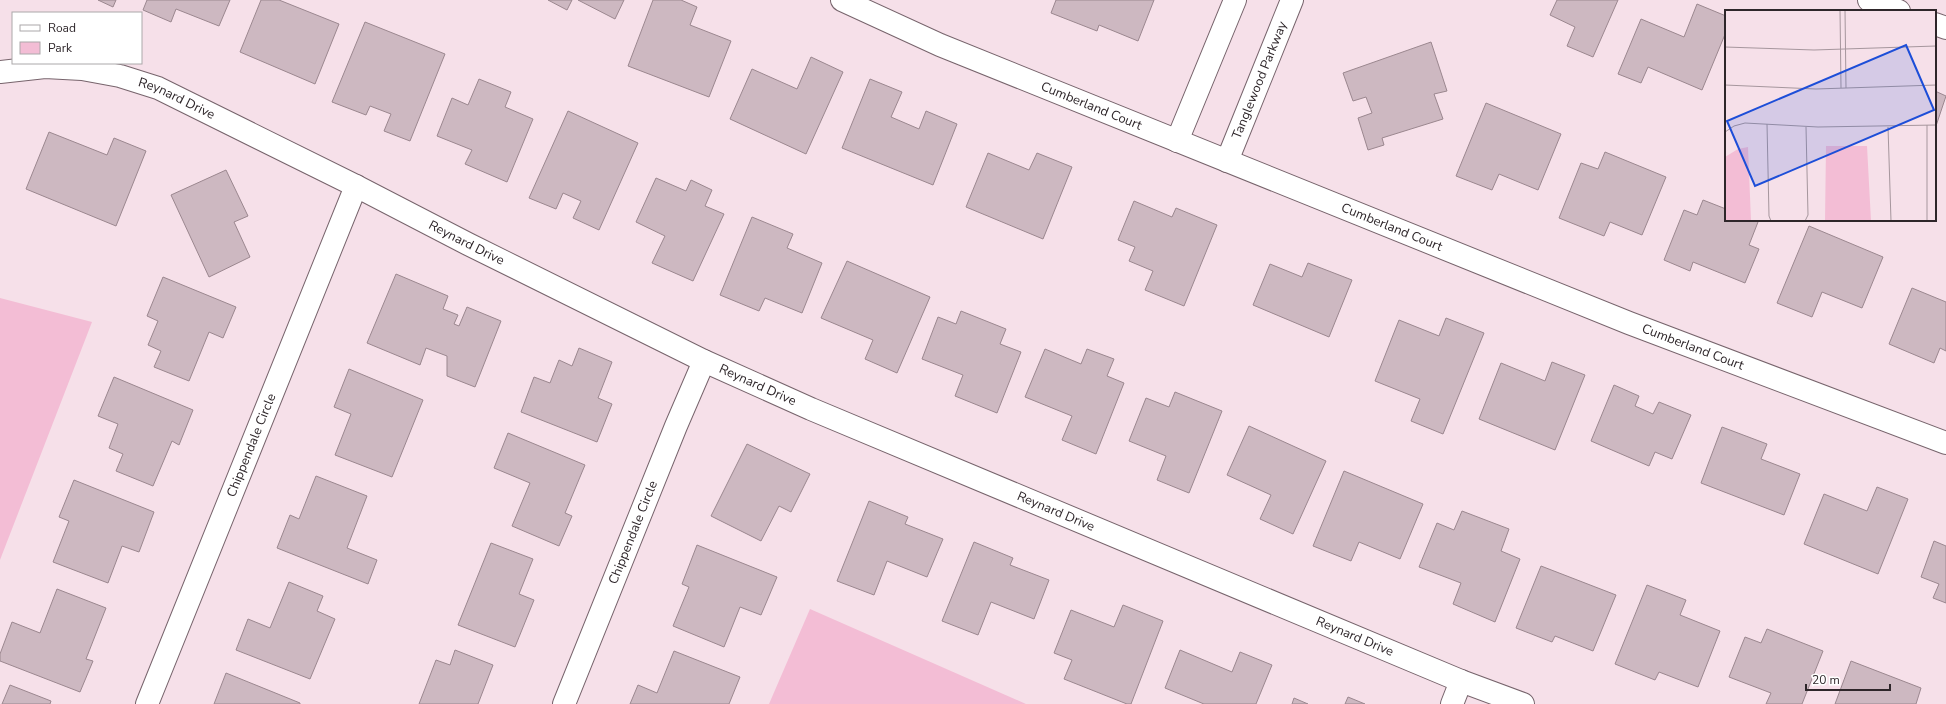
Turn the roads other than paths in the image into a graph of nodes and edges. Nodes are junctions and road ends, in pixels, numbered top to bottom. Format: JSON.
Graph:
{"nodes":[{"id":1,"x":842,"y":0,"type":"edge"},
{"id":2,"x":1235,"y":0,"type":"edge"},
{"id":3,"x":1292,"y":0,"type":"edge"},
{"id":4,"x":1869,"y":0,"type":"edge"},
{"id":5,"x":1896,"y":10,"type":"edge"},
{"id":6,"x":1936,"y":24,"type":"edge"},
{"id":7,"x":1946,"y":28,"type":"edge"},
{"id":8,"x":0,"y":72,"type":"edge"},
{"id":9,"x":1177,"y":141,"type":"junction"},
{"id":10,"x":1228,"y":161,"type":"junction"},
{"id":11,"x":356,"y":186,"type":"junction"},
{"id":12,"x":704,"y":361,"type":"junction"},
{"id":13,"x":1946,"y":443,"type":"edge"},
{"id":14,"x":1461,"y":681,"type":"junction"},
{"id":15,"x":146,"y":704,"type":"edge"},
{"id":16,"x":564,"y":704,"type":"edge"},
{"id":17,"x":1452,"y":704,"type":"edge"},
{"id":18,"x":1523,"y":704,"type":"edge"}],
"edges":[{"from":1,"to":9,"type":"street","name":"Cumberland Court"},
{"from":2,"to":9,"type":"street"},
{"from":3,"to":10,"type":"street","name":"Tanglewood Parkway"},
{"from":4,"to":5,"type":"street"},
{"from":6,"to":7,"type":"street"},
{"from":8,"to":11,"type":"street","name":"Reynard Drive"},
{"from":9,"to":10,"type":"street","name":"Cumberland Court"},
{"from":10,"to":13,"type":"street","name":"Cumberland Court"},
{"from":11,"to":12,"type":"street","name":"Reynard Drive"},
{"from":11,"to":15,"type":"street","name":"Chippendale Circle"},
{"from":12,"to":14,"type":"street","name":"Reynard Drive"},
{"from":12,"to":16,"type":"street","name":"Chippendale Circle"},
{"from":14,"to":17,"type":"street"},
{"from":14,"to":18,"type":"street","name":"Reynard Drive"}]}
